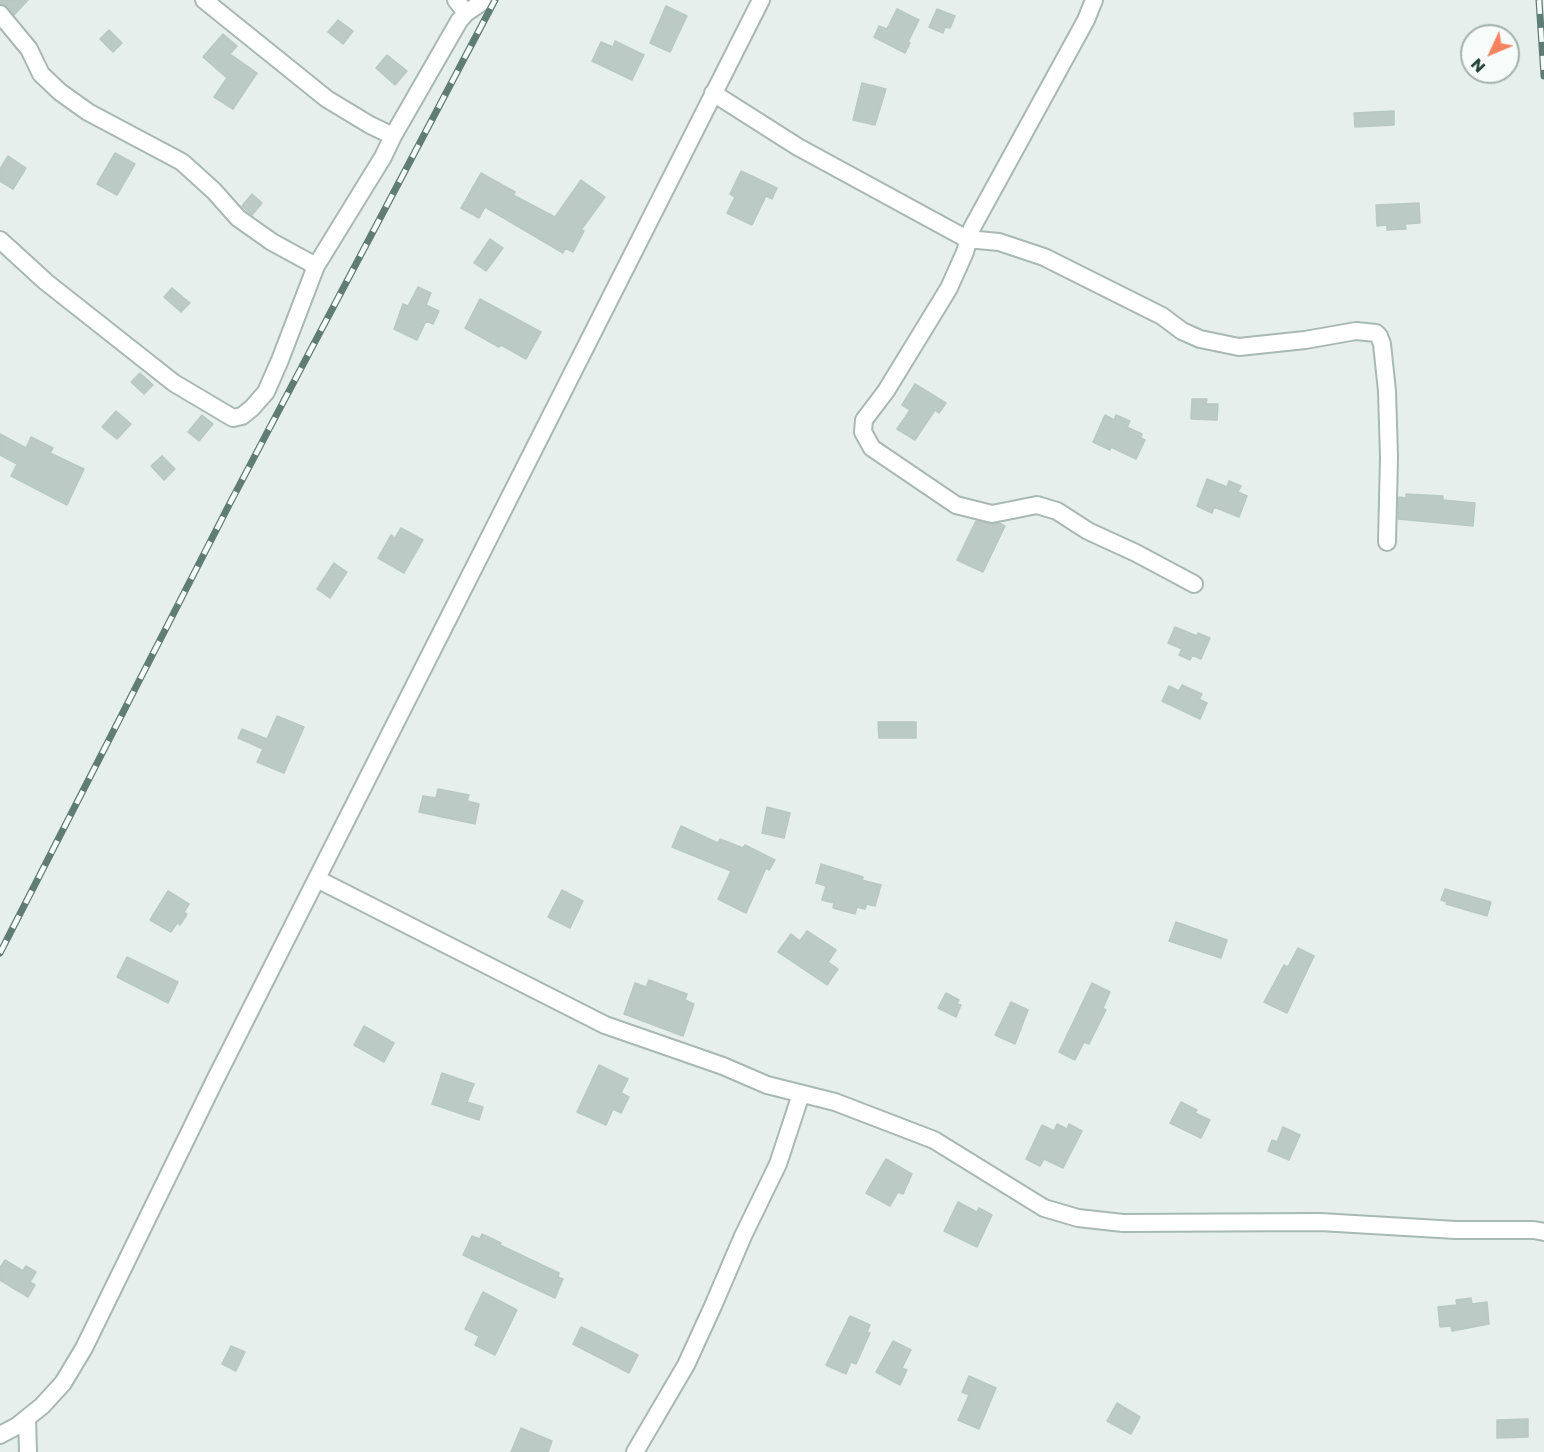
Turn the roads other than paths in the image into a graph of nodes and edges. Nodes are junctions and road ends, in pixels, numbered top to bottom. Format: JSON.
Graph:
{"nodes":[{"id":1,"x":204,"y":0,"type":"edge"},
{"id":2,"x":485,"y":0,"type":"edge"},
{"id":3,"x":761,"y":0,"type":"edge"},
{"id":4,"x":1094,"y":0,"type":"edge"},
{"id":5,"x":461,"y":7,"type":"edge"},
{"id":6,"x":0,"y":14,"type":"edge"},
{"id":7,"x":713,"y":93,"type":"junction"},
{"id":8,"x":393,"y":136,"type":"junction"},
{"id":9,"x":967,"y":239,"type":"junction"},
{"id":10,"x":0,"y":240,"type":"edge"},
{"id":11,"x":316,"y":266,"type":"junction"},
{"id":12,"x":1387,"y":542,"type":"dead end"},
{"id":13,"x":1194,"y":584,"type":"dead end"},
{"id":14,"x":317,"y":879,"type":"junction"},
{"id":15,"x":801,"y":1094,"type":"junction"},
{"id":16,"x":1544,"y":1232,"type":"edge"},
{"id":17,"x":27,"y":1418,"type":"junction"},
{"id":18,"x":0,"y":1435,"type":"edge"},
{"id":19,"x":27,"y":1452,"type":"edge"},
{"id":20,"x":635,"y":1452,"type":"edge"}],
"edges":[{"from":1,"to":8,"type":"street"},
{"from":2,"to":5,"type":"street"},
{"from":3,"to":7,"type":"street"},
{"from":4,"to":9,"type":"street"},
{"from":5,"to":8,"type":"street"},
{"from":6,"to":11,"type":"street"},
{"from":7,"to":9,"type":"street"},
{"from":7,"to":14,"type":"street"},
{"from":8,"to":11,"type":"street"},
{"from":9,"to":12,"type":"street"},
{"from":9,"to":13,"type":"street"},
{"from":10,"to":11,"type":"street"},
{"from":14,"to":15,"type":"street"},
{"from":14,"to":17,"type":"street"},
{"from":15,"to":16,"type":"street"},
{"from":15,"to":20,"type":"street"},
{"from":17,"to":18,"type":"street"},
{"from":17,"to":19,"type":"street"}]}
